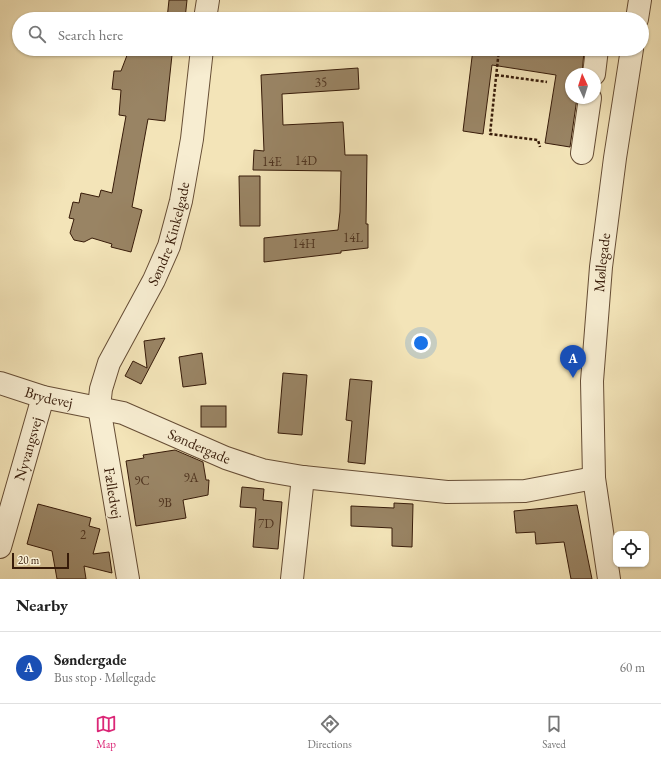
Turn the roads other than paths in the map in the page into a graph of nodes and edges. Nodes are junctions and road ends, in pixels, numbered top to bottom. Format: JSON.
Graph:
{"nodes":[{"id":1,"x":208,"y":0,"type":"edge"},
{"id":2,"x":640,"y":0,"type":"edge"},
{"id":3,"x":206,"y":12,"type":"edge"},
{"id":4,"x":638,"y":12,"type":"edge"},
{"id":5,"x":201,"y":56,"type":"edge"},
{"id":6,"x":596,"y":56,"type":"edge"},
{"id":7,"x":631,"y":56,"type":"edge"},
{"id":8,"x":595,"y":68,"type":"edge"},
{"id":9,"x":589,"y":104,"type":"edge"},
{"id":10,"x":582,"y":153,"type":"dead end"},
{"id":11,"x":0,"y":383,"type":"edge"},
{"id":12,"x":43,"y":397,"type":"junction"},
{"id":13,"x":99,"y":407,"type":"junction"},
{"id":14,"x":303,"y":478,"type":"junction"},
{"id":15,"x":594,"y":478,"type":"junction"},
{"id":16,"x":0,"y":547,"type":"edge"},
{"id":17,"x":128,"y":579,"type":"edge"},
{"id":18,"x":292,"y":579,"type":"edge"},
{"id":19,"x":609,"y":579,"type":"edge"}],
"edges":[{"from":1,"to":3,"type":"street"},
{"from":2,"to":4,"type":"street"},
{"from":5,"to":13,"type":"street","name":"Søndre Kinkelgade"},
{"from":6,"to":8,"type":"street"},
{"from":7,"to":15,"type":"street","name":"Møllegade"},
{"from":9,"to":10,"type":"street"},
{"from":11,"to":12,"type":"street","name":"Brydevej"},
{"from":12,"to":13,"type":"street","name":"Brydevej"},
{"from":12,"to":16,"type":"street","name":"Nyvangsvej"},
{"from":13,"to":14,"type":"street","name":"Søndergade"},
{"from":13,"to":17,"type":"street","name":"Fælledvej"},
{"from":14,"to":15,"type":"street","name":"Søndergade"},
{"from":14,"to":18,"type":"street"},
{"from":15,"to":19,"type":"street","name":"Møllegade"}]}
